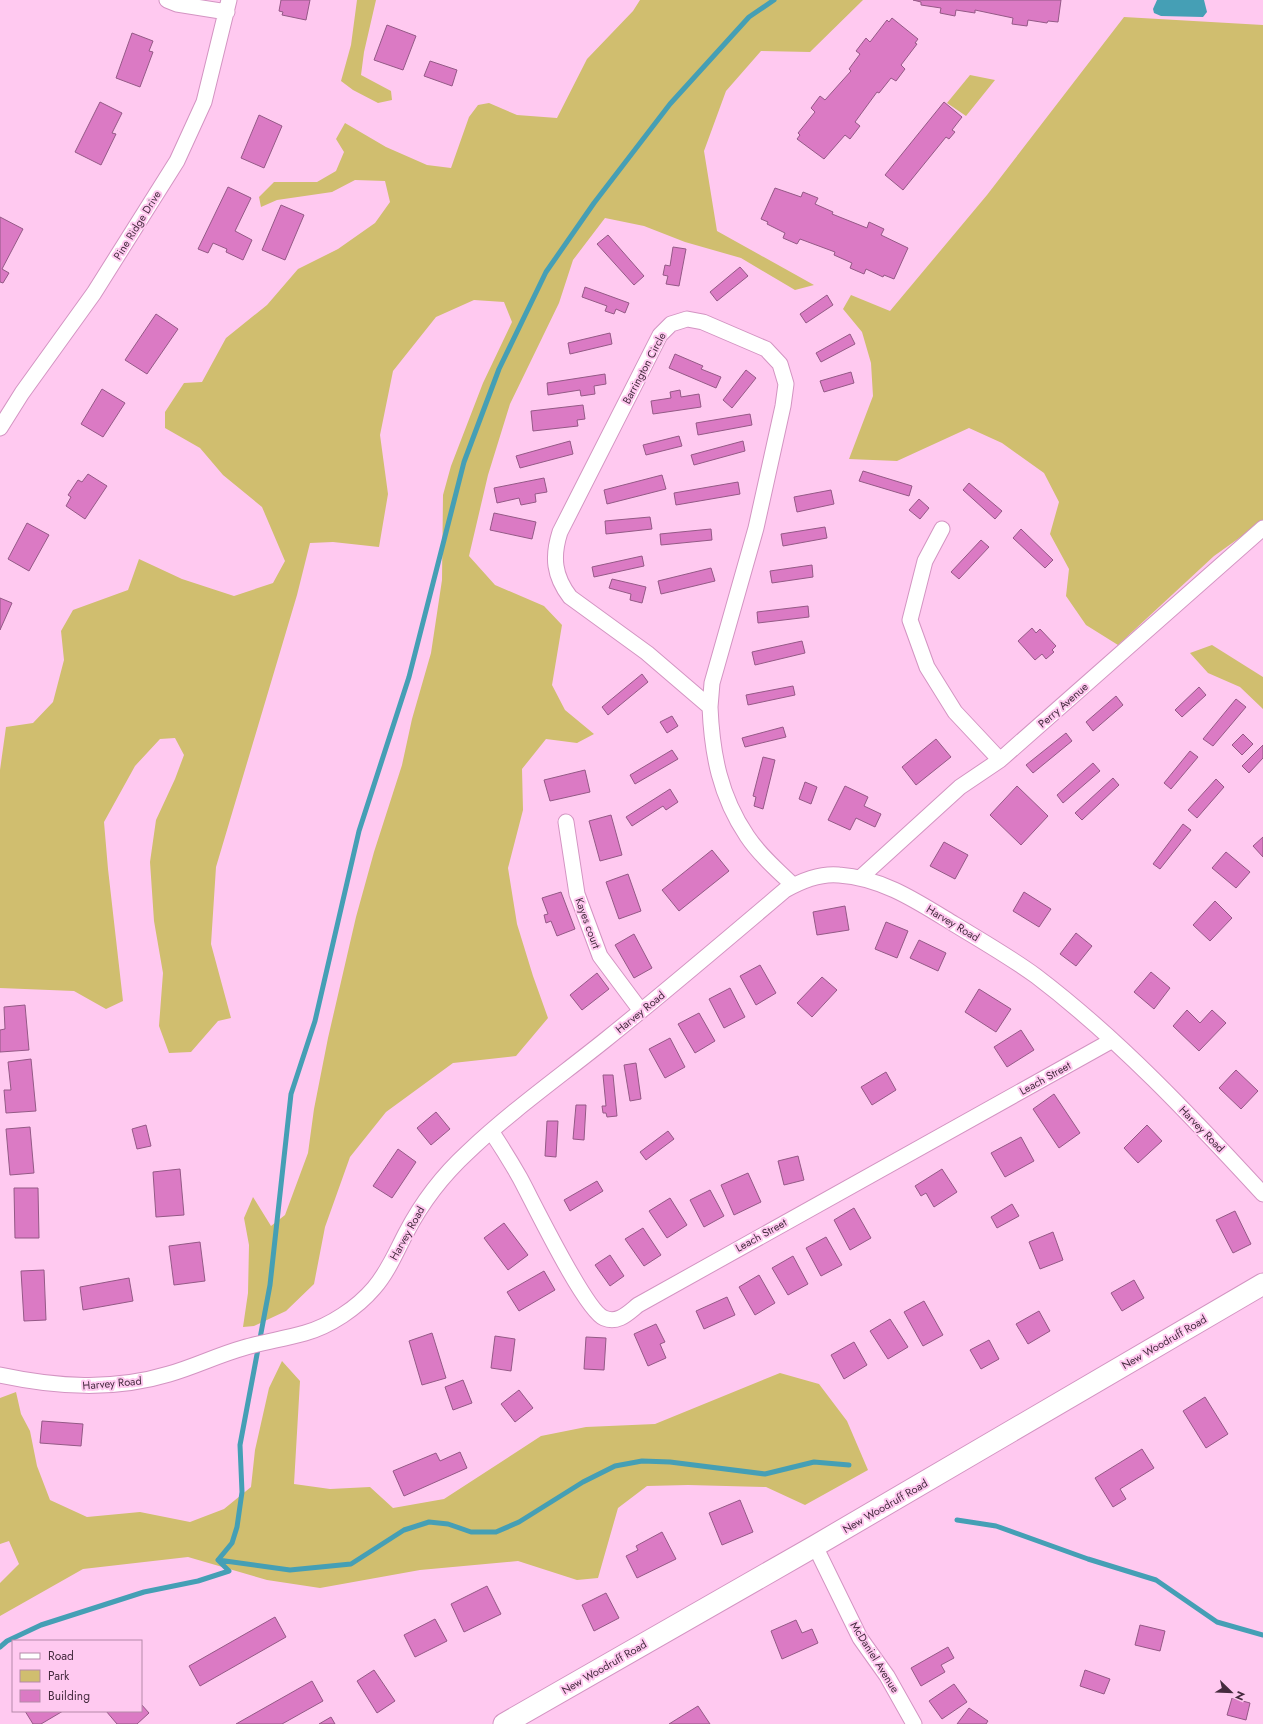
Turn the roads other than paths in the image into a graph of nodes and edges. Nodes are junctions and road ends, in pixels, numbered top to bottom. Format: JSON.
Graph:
{"nodes":[{"id":1,"x":167,"y":0,"type":"edge"},
{"id":2,"x":228,"y":6,"type":"edge"},
{"id":3,"x":0,"y":428,"type":"edge"},
{"id":4,"x":1263,"y":528,"type":"edge"},
{"id":5,"x":942,"y":529,"type":"dead end"},
{"id":6,"x":710,"y":707,"type":"junction"},
{"id":7,"x":1000,"y":760,"type":"junction"},
{"id":8,"x":566,"y":822,"type":"dead end"},
{"id":9,"x":860,"y":878,"type":"junction"},
{"id":10,"x":793,"y":885,"type":"junction"},
{"id":11,"x":641,"y":1011,"type":"junction"},
{"id":12,"x":1112,"y":1041,"type":"junction"},
{"id":13,"x":491,"y":1131,"type":"junction"},
{"id":14,"x":1263,"y":1194,"type":"edge"},
{"id":15,"x":1263,"y":1284,"type":"edge"},
{"id":16,"x":0,"y":1375,"type":"edge"},
{"id":17,"x":815,"y":1546,"type":"junction"},
{"id":18,"x":504,"y":1724,"type":"edge"},
{"id":19,"x":914,"y":1724,"type":"edge"}],
"edges":[{"from":1,"to":2,"type":"street"},
{"from":2,"to":3,"type":"street","name":"Pine Ridge Drive"},
{"from":4,"to":7,"type":"street","name":"Perry Avenue"},
{"from":5,"to":7,"type":"street"},
{"from":6,"to":6,"type":"street","name":"Barrington Circle"},
{"from":6,"to":10,"type":"street","name":"Barrington Circle"},
{"from":7,"to":9,"type":"street","name":"Perry Avenue"},
{"from":8,"to":11,"type":"street","name":"Kayes court"},
{"from":9,"to":10,"type":"street","name":"Harvey Road"},
{"from":9,"to":12,"type":"street","name":"Harvey Road"},
{"from":10,"to":11,"type":"street","name":"Harvey Road"},
{"from":11,"to":13,"type":"street","name":"Harvey Road"},
{"from":12,"to":13,"type":"street","name":"Leach Street"},
{"from":12,"to":14,"type":"street","name":"Harvey Road"},
{"from":13,"to":16,"type":"street","name":"Harvey Road"},
{"from":15,"to":17,"type":"main road","name":"New Woodruff Road"},
{"from":17,"to":18,"type":"main road","name":"New Woodruff Road"},
{"from":17,"to":19,"type":"street","name":"McDaniel Avenue"}]}
